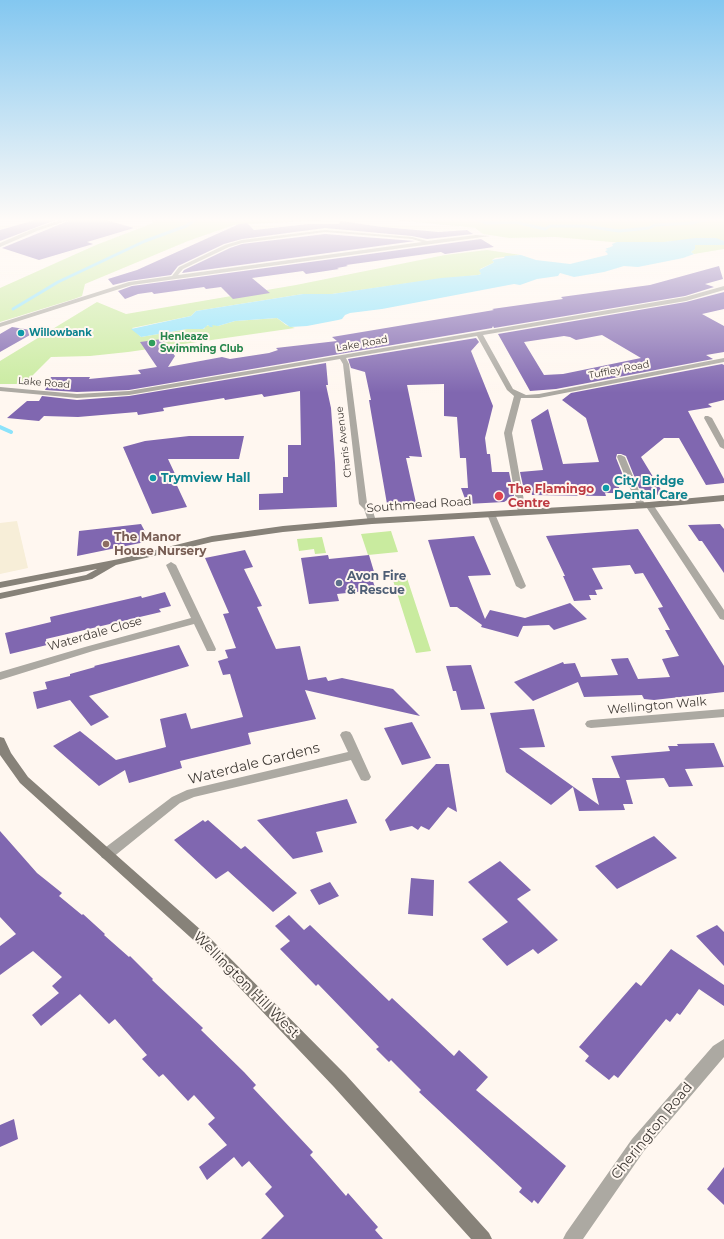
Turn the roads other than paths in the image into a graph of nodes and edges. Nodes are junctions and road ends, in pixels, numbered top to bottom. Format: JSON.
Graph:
{"nodes":[{"id":1,"x":174,"y":277,"type":"edge"},
{"id":2,"x":724,"y":288,"type":"edge"},
{"id":3,"x":0,"y":325,"type":"edge"},
{"id":4,"x":479,"y":334,"type":"junction"},
{"id":5,"x":342,"y":358,"type":"junction"},
{"id":6,"x":724,"y":360,"type":"edge"},
{"id":7,"x":0,"y":389,"type":"edge"},
{"id":8,"x":518,"y":395,"type":"junction"},
{"id":9,"x":708,"y":418,"type":"dead end"},
{"id":10,"x":724,"y":447,"type":"edge"},
{"id":11,"x":621,"y":456,"type":"dead end"},
{"id":12,"x":724,"y":498,"type":"edge"},
{"id":13,"x":645,"y":505,"type":"junction"},
{"id":14,"x":522,"y":512,"type":"junction"},
{"id":15,"x":490,"y":514,"type":"junction"},
{"id":16,"x":372,"y":521,"type":"junction"},
{"id":17,"x":119,"y":562,"type":"junction"},
{"id":18,"x":171,"y":565,"type":"dead end"},
{"id":19,"x":0,"y":585,"type":"edge"},
{"id":20,"x":520,"y":586,"type":"dead end"},
{"id":21,"x":0,"y":596,"type":"edge"},
{"id":22,"x":724,"y":617,"type":"edge"},
{"id":23,"x":197,"y":620,"type":"junction"},
{"id":24,"x":211,"y":649,"type":"dead end"},
{"id":25,"x":0,"y":676,"type":"edge"},
{"id":26,"x":724,"y":713,"type":"edge"},
{"id":27,"x":591,"y":724,"type":"dead end"},
{"id":28,"x":346,"y":734,"type":"dead end"},
{"id":29,"x":0,"y":741,"type":"edge"},
{"id":30,"x":355,"y":754,"type":"junction"},
{"id":31,"x":365,"y":777,"type":"dead end"},
{"id":32,"x":107,"y":854,"type":"junction"},
{"id":33,"x":724,"y":1047,"type":"edge"},
{"id":34,"x":483,"y":1239,"type":"edge"},
{"id":35,"x":572,"y":1239,"type":"edge"}],
"edges":[{"from":1,"to":3,"type":"street"},
{"from":2,"to":4,"type":"street","name":"Lake Road"},
{"from":4,"to":5,"type":"street","name":"Lake Road"},
{"from":4,"to":8,"type":"street"},
{"from":5,"to":7,"type":"street","name":"Lake Road"},
{"from":5,"to":16,"type":"street","name":"Charis Avenue"},
{"from":6,"to":8,"type":"street","name":"Tuffley Road"},
{"from":8,"to":14,"type":"street"},
{"from":9,"to":10,"type":"street"},
{"from":11,"to":13,"type":"street"},
{"from":12,"to":13,"type":"main road","name":"Southmead Road"},
{"from":13,"to":14,"type":"main road","name":"Southmead Road"},
{"from":13,"to":22,"type":"street"},
{"from":14,"to":15,"type":"main road","name":"Southmead Road"},
{"from":15,"to":16,"type":"main road","name":"Southmead Road"},
{"from":15,"to":20,"type":"street"},
{"from":16,"to":17,"type":"main road","name":"Southmead Road"},
{"from":17,"to":19,"type":"main road","name":"Southmead Road"},
{"from":17,"to":21,"type":"main road","name":"Southmead Road"},
{"from":18,"to":23,"type":"street"},
{"from":23,"to":24,"type":"street"},
{"from":23,"to":25,"type":"street","name":"Waterdale Close"},
{"from":26,"to":27,"type":"street","name":"Wellington Walk"},
{"from":28,"to":30,"type":"street"},
{"from":29,"to":32,"type":"main road","name":"Wellington Hill West"},
{"from":30,"to":31,"type":"street"},
{"from":30,"to":32,"type":"street","name":"Waterdale Gardens"},
{"from":32,"to":34,"type":"main road","name":"Wellington Hill West"},
{"from":33,"to":35,"type":"street","name":"Cherington Road"}]}
